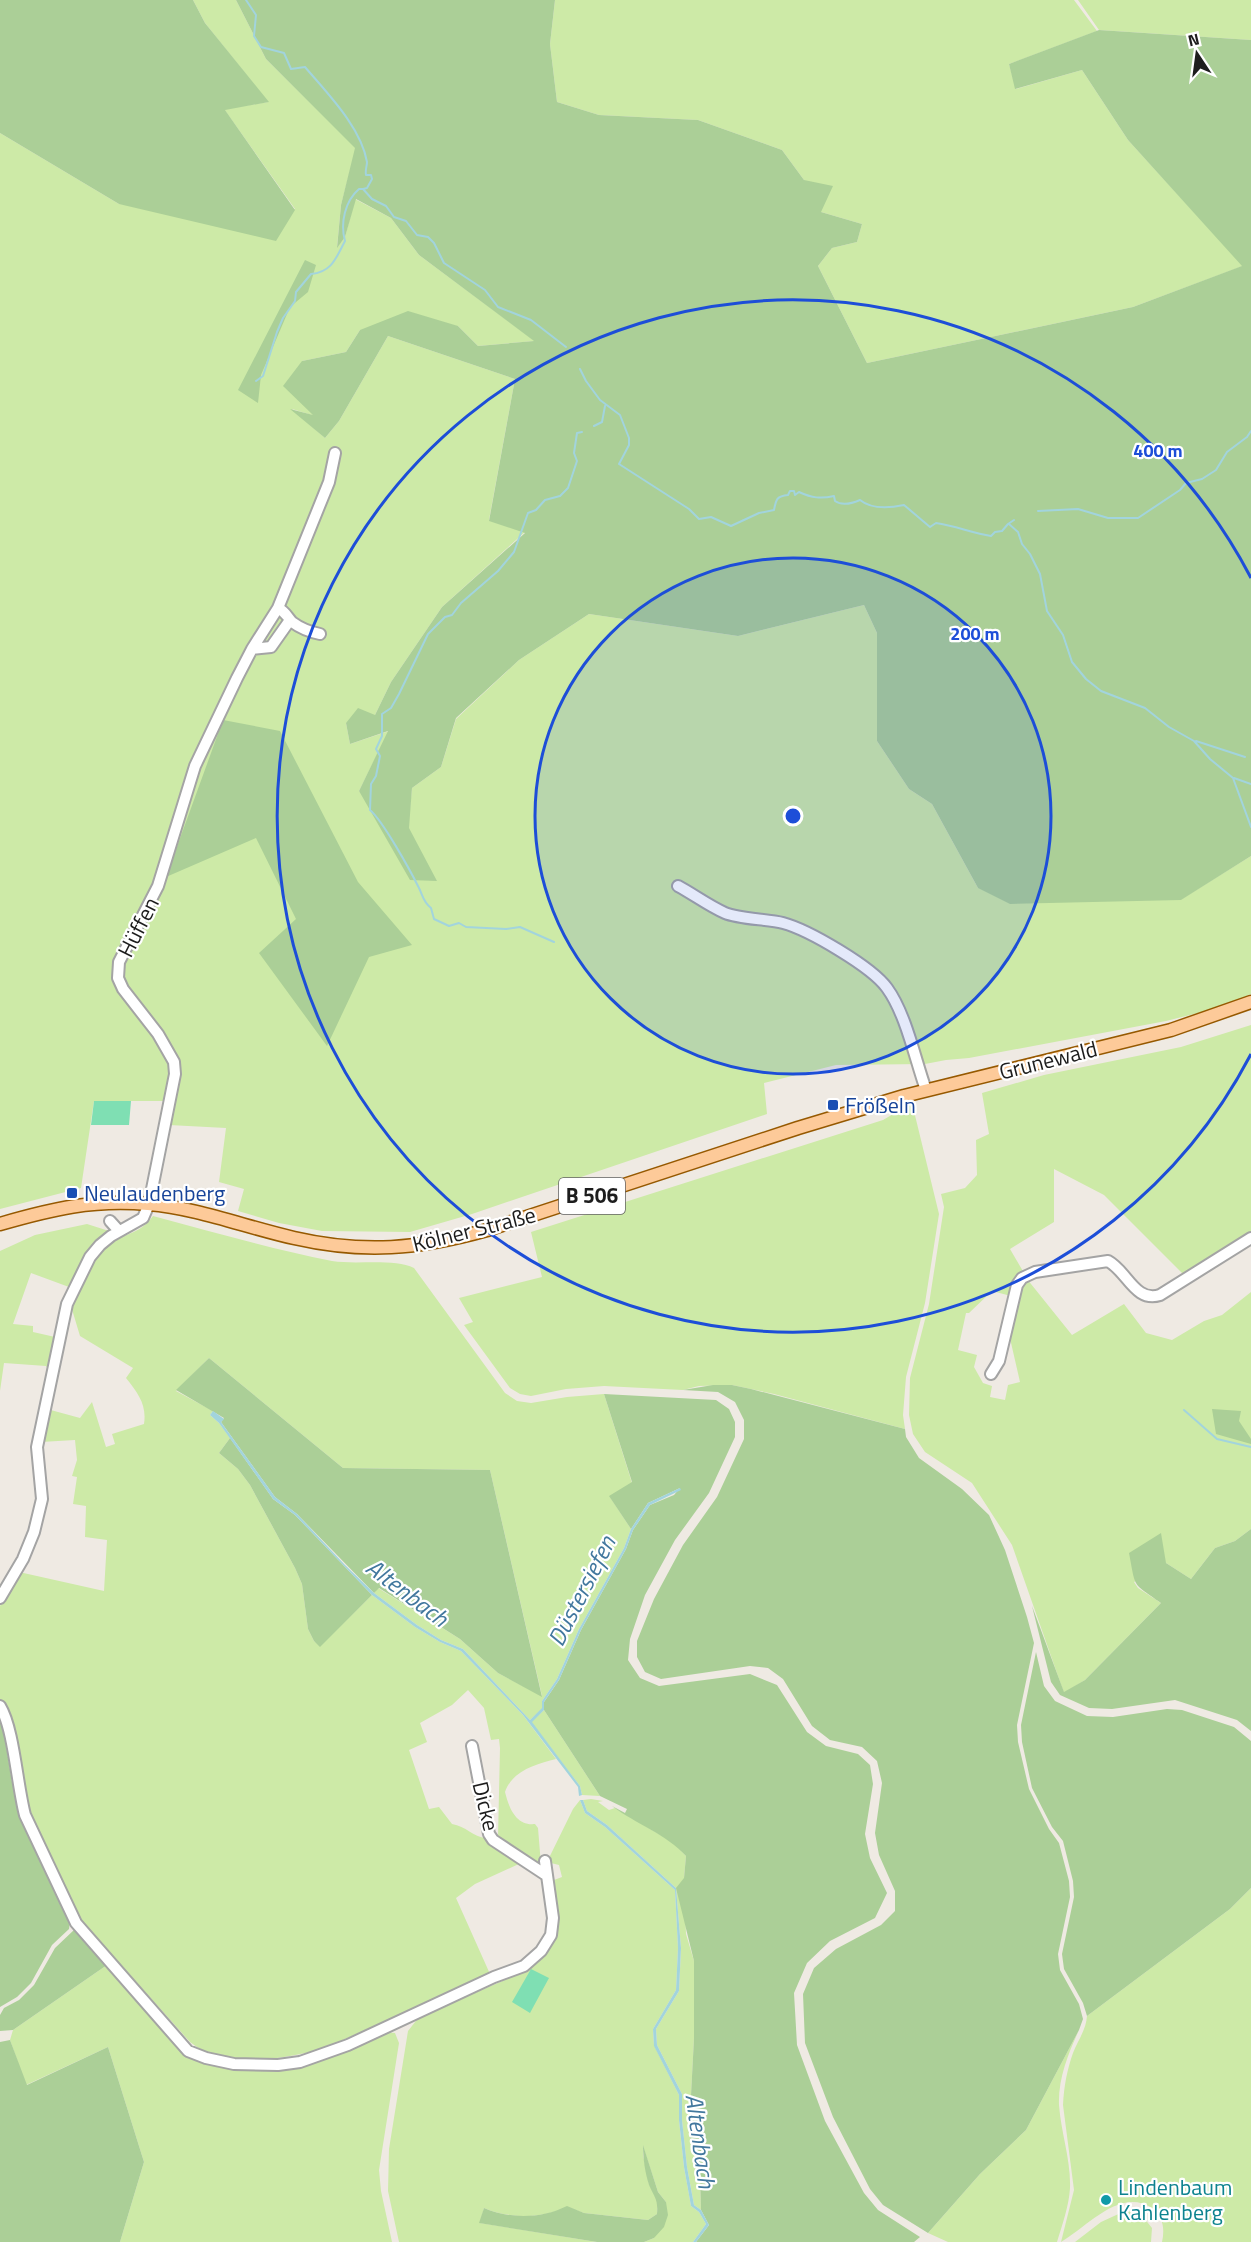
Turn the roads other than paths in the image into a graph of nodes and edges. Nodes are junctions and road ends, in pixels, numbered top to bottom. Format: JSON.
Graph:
{"nodes":[{"id":1,"x":335,"y":453,"type":"dead end"},
{"id":2,"x":278,"y":608,"type":"junction"},
{"id":3,"x":290,"y":620,"type":"junction"},
{"id":4,"x":320,"y":634,"type":"dead end"},
{"id":5,"x":252,"y":649,"type":"junction"},
{"id":6,"x":678,"y":886,"type":"dead end"},
{"id":7,"x":1251,"y":1002,"type":"edge"},
{"id":8,"x":914,"y":1093,"type":"junction"},
{"id":9,"x":149,"y":1204,"type":"junction"},
{"id":10,"x":110,"y":1221,"type":"dead end"},
{"id":11,"x":0,"y":1224,"type":"edge"},
{"id":12,"x":120,"y":1231,"type":"junction"},
{"id":13,"x":1251,"y":1238,"type":"edge"},
{"id":14,"x":991,"y":1374,"type":"dead end"},
{"id":15,"x":3,"y":1593,"type":"edge"},
{"id":16,"x":0,"y":1706,"type":"edge"},
{"id":17,"x":472,"y":1746,"type":"dead end"},
{"id":18,"x":545,"y":1861,"type":"dead end"},
{"id":19,"x":546,"y":1875,"type":"junction"}],
"edges":[{"from":1,"to":2,"type":"street","name":"Hüffen"},
{"from":2,"to":3,"type":"street"},
{"from":2,"to":5,"type":"street","name":"Hüffen"},
{"from":3,"to":4,"type":"street"},
{"from":3,"to":5,"type":"street"},
{"from":5,"to":9,"type":"street","name":"Hüffen"},
{"from":6,"to":8,"type":"street"},
{"from":7,"to":8,"type":"main road","name":"Grunewald","number":"B 506"},
{"from":8,"to":9,"type":"main road","name":"Kölner Straße","number":"B 506"},
{"from":9,"to":11,"type":"main road","number":"B 506"},
{"from":9,"to":12,"type":"street"},
{"from":10,"to":12,"type":"street"},
{"from":12,"to":15,"type":"street"},
{"from":13,"to":14,"type":"street"},
{"from":16,"to":19,"type":"street"},
{"from":17,"to":19,"type":"street","name":"Dicke"},
{"from":18,"to":19,"type":"street"}]}
